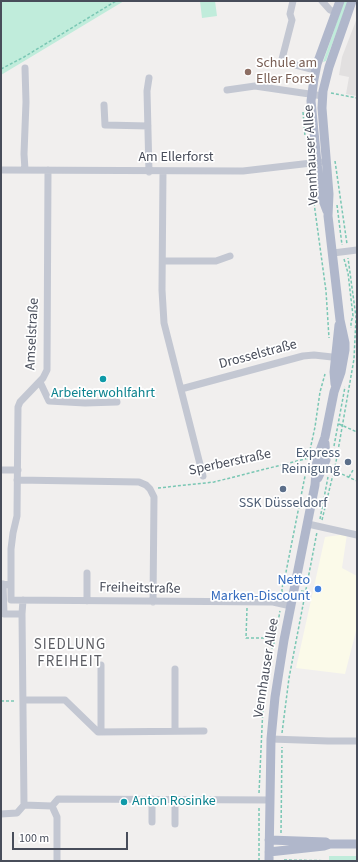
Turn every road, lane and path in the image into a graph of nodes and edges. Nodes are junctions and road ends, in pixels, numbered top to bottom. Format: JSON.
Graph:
{"nodes":[{"id":1,"x":116,"y":1,"type":"edge"},
{"id":2,"x":293,"y":1,"type":"edge"},
{"id":3,"x":322,"y":1,"type":"edge"},
{"id":4,"x":340,"y":1,"type":"edge"},
{"id":5,"x":352,"y":1,"type":"edge"},
{"id":6,"x":336,"y":12,"type":"junction"},
{"id":7,"x":25,"y":68,"type":"dead end"},
{"id":8,"x":1,"y":69,"type":"edge"},
{"id":9,"x":315,"y":70,"type":"junction"},
{"id":10,"x":149,"y":78,"type":"dead end"},
{"id":11,"x":227,"y":90,"type":"dead end"},
{"id":12,"x":326,"y":94,"type":"junction"},
{"id":13,"x":312,"y":95,"type":"junction"},
{"id":14,"x":357,"y":98,"type":"edge"},
{"id":15,"x":104,"y":105,"type":"dead end"},
{"id":16,"x":148,"y":126,"type":"junction"},
{"id":17,"x":326,"y":161,"type":"junction"},
{"id":18,"x":317,"y":163,"type":"junction"},
{"id":19,"x":1,"y":170,"type":"edge"},
{"id":20,"x":25,"y":170,"type":"junction"},
{"id":21,"x":48,"y":170,"type":"junction"},
{"id":22,"x":163,"y":171,"type":"junction"},
{"id":23,"x":149,"y":172,"type":"junction"},
{"id":24,"x":314,"y":198,"type":"dead end"},
{"id":25,"x":328,"y":216,"type":"junction"},
{"id":26,"x":357,"y":250,"type":"edge"},
{"id":27,"x":333,"y":253,"type":"junction"},
{"id":28,"x":230,"y":256,"type":"dead end"},
{"id":29,"x":163,"y":261,"type":"junction"},
{"id":30,"x":328,"y":339,"type":"dead end"},
{"id":31,"x":339,"y":358,"type":"junction"},
{"id":32,"x":326,"y":368,"type":"dead end"},
{"id":33,"x":40,"y":382,"type":"junction"},
{"id":34,"x":181,"y":389,"type":"junction"},
{"id":35,"x":117,"y":402,"type":"dead end"},
{"id":36,"x":339,"y":424,"type":"dead end"},
{"id":37,"x":357,"y":432,"type":"edge"},
{"id":38,"x":310,"y":450,"type":"dead end"},
{"id":39,"x":330,"y":468,"type":"dead end"},
{"id":40,"x":1,"y":470,"type":"edge"},
{"id":41,"x":18,"y":470,"type":"junction"},
{"id":42,"x":353,"y":470,"type":"dead end"},
{"id":43,"x":203,"y":476,"type":"dead end"},
{"id":44,"x":349,"y":477,"type":"junction"},
{"id":45,"x":17,"y":480,"type":"junction"},
{"id":46,"x":357,"y":481,"type":"edge"},
{"id":47,"x":153,"y":489,"type":"junction"},
{"id":48,"x":308,"y":524,"type":"junction"},
{"id":49,"x":318,"y":530,"type":"dead end"},
{"id":50,"x":357,"y":535,"type":"edge"},
{"id":51,"x":87,"y":573,"type":"dead end"},
{"id":52,"x":2,"y":584,"type":"edge"},
{"id":53,"x":11,"y":584,"type":"junction"},
{"id":54,"x":282,"y":588,"type":"junction"},
{"id":55,"x":288,"y":589,"type":"dead end"},
{"id":56,"x":301,"y":591,"type":"dead end"},
{"id":57,"x":306,"y":592,"type":"junction"},
{"id":58,"x":282,"y":598,"type":"dead end"},
{"id":59,"x":23,"y":600,"type":"junction"},
{"id":60,"x":87,"y":601,"type":"junction"},
{"id":61,"x":153,"y":602,"type":"junction"},
{"id":62,"x":248,"y":605,"type":"dead end"},
{"id":63,"x":291,"y":606,"type":"junction"},
{"id":64,"x":278,"y":608,"type":"dead end"},
{"id":65,"x":281,"y":612,"type":"dead end"},
{"id":66,"x":22,"y":614,"type":"junction"},
{"id":67,"x":265,"y":664,"type":"dead end"},
{"id":68,"x":269,"y":664,"type":"junction"},
{"id":69,"x":101,"y":665,"type":"dead end"},
{"id":70,"x":273,"y":665,"type":"dead end"},
{"id":71,"x":175,"y":669,"type":"dead end"},
{"id":72,"x":23,"y":700,"type":"junction"},
{"id":73,"x":1,"y":701,"type":"edge"},
{"id":74,"x":175,"y":731,"type":"junction"},
{"id":75,"x":204,"y":731,"type":"dead end"},
{"id":76,"x":101,"y":732,"type":"junction"},
{"id":77,"x":271,"y":739,"type":"junction"},
{"id":78,"x":282,"y":740,"type":"junction"},
{"id":79,"x":357,"y":740,"type":"edge"},
{"id":80,"x":259,"y":795,"type":"dead end"},
{"id":81,"x":152,"y":799,"type":"junction"},
{"id":82,"x":175,"y":799,"type":"junction"},
{"id":83,"x":270,"y":800,"type":"junction"},
{"id":84,"x":259,"y":804,"type":"dead end"},
{"id":85,"x":24,"y":805,"type":"junction"},
{"id":86,"x":52,"y":806,"type":"junction"},
{"id":87,"x":1,"y":814,"type":"edge"},
{"id":88,"x":152,"y":822,"type":"dead end"},
{"id":89,"x":175,"y":824,"type":"dead end"},
{"id":90,"x":278,"y":828,"type":"dead end"},
{"id":91,"x":269,"y":840,"type":"junction"},
{"id":92,"x":330,"y":844,"type":"junction"},
{"id":93,"x":357,"y":844,"type":"edge"},
{"id":94,"x":269,"y":856,"type":"edge"},
{"id":95,"x":284,"y":860,"type":"dead end"},
{"id":96,"x":57,"y":861,"type":"edge"},
{"id":97,"x":259,"y":861,"type":"edge"},
{"id":98,"x":343,"y":861,"type":"edge"}],
"edges":[{"from":1,"to":8,"type":"path"},
{"from":2,"to":9,"type":"street"},
{"from":3,"to":6,"type":"street"},
{"from":4,"to":6,"type":"main road","name":"Vennhauser Allee"},
{"from":5,"to":12,"type":"main road","name":"Vennhauser Allee"},
{"from":6,"to":9,"type":"main road","name":"Vennhauser Allee"},
{"from":7,"to":20,"type":"street"},
{"from":9,"to":13,"type":"main road","name":"Vennhauser Allee"},
{"from":10,"to":16,"type":"street"},
{"from":11,"to":13,"type":"street"},
{"from":12,"to":13,"type":"street"},
{"from":12,"to":14,"type":"path"},
{"from":12,"to":17,"type":"main road","name":"Vennhauser Allee"},
{"from":13,"to":18,"type":"main road","name":"Vennhauser Allee"},
{"from":15,"to":16,"type":"street"},
{"from":16,"to":23,"type":"street"},
{"from":17,"to":18,"type":"street","name":"Am Ellerforst"},
{"from":17,"to":25,"type":"main road","name":"Vennhauser Allee"},
{"from":18,"to":22,"type":"street","name":"Am Ellerforst"},
{"from":18,"to":25,"type":"main road","name":"Vennhauser Allee"},
{"from":19,"to":20,"type":"street","name":"Am Ellerforst"},
{"from":20,"to":21,"type":"street","name":"Am Ellerforst"},
{"from":21,"to":23,"type":"street","name":"Am Ellerforst"},
{"from":21,"to":33,"type":"street","name":"Amselstraße"},
{"from":22,"to":23,"type":"street","name":"Am Ellerforst"},
{"from":22,"to":29,"type":"street"},
{"from":24,"to":30,"type":"path","name":"Vennhauser Allee"},
{"from":25,"to":27,"type":"main road","name":"Vennhauser Allee"},
{"from":26,"to":27,"type":"street"},
{"from":27,"to":31,"type":"main road","name":"Vennhauser Allee"},
{"from":28,"to":29,"type":"street"},
{"from":29,"to":34,"type":"street"},
{"from":31,"to":34,"type":"street","name":"Drosselstraße"},
{"from":31,"to":48,"type":"main road","name":"Vennhauser Allee"},
{"from":32,"to":38,"type":"path"},
{"from":33,"to":35,"type":"street"},
{"from":33,"to":41,"type":"street","name":"Amselstraße"},
{"from":34,"to":43,"type":"street"},
{"from":36,"to":37,"type":"path"},
{"from":39,"to":44,"type":"path"},
{"from":40,"to":41,"type":"street"},
{"from":41,"to":45,"type":"street","name":"Amselstraße"},
{"from":42,"to":44,"type":"path"},
{"from":44,"to":46,"type":"path"},
{"from":45,"to":47,"type":"street"},
{"from":45,"to":53,"type":"street","name":"Amselstraße"},
{"from":47,"to":54,"type":"path","name":"Sperberstraße"},
{"from":47,"to":61,"type":"street"},
{"from":48,"to":50,"type":"street"},
{"from":48,"to":63,"type":"main road","name":"Vennhauser Allee"},
{"from":49,"to":57,"type":"path","name":"Vennhauser Allee"},
{"from":51,"to":60,"type":"street"},
{"from":52,"to":53,"type":"street"},
{"from":52,"to":66,"type":"street"},
{"from":53,"to":59,"type":"street"},
{"from":54,"to":55,"type":"path"},
{"from":54,"to":58,"type":"path"},
{"from":56,"to":57,"type":"path"},
{"from":57,"to":78,"type":"path","name":"Vennhauser Allee"},
{"from":59,"to":60,"type":"street","name":"Freiheitstraße"},
{"from":59,"to":66,"type":"street"},
{"from":60,"to":61,"type":"street","name":"Freiheitstraße"},
{"from":61,"to":63,"type":"street","name":"Freiheitstraße"},
{"from":62,"to":64,"type":"path"},
{"from":63,"to":77,"type":"main road","name":"Vennhauser Allee"},
{"from":65,"to":68,"type":"path","name":"Vennhauser Allee"},
{"from":66,"to":72,"type":"street"},
{"from":67,"to":68,"type":"path"},
{"from":68,"to":70,"type":"path"},
{"from":68,"to":80,"type":"path","name":"Vennhauser Allee"},
{"from":69,"to":76,"type":"street"},
{"from":71,"to":74,"type":"street"},
{"from":72,"to":73,"type":"path"},
{"from":72,"to":76,"type":"street"},
{"from":72,"to":85,"type":"street"},
{"from":74,"to":75,"type":"street"},
{"from":74,"to":76,"type":"street"},
{"from":77,"to":78,"type":"street"},
{"from":77,"to":83,"type":"main road","name":"Vennhauser Allee"},
{"from":78,"to":79,"type":"street"},
{"from":78,"to":90,"type":"path","name":"Vennhauser Allee"},
{"from":81,"to":82,"type":"street"},
{"from":81,"to":86,"type":"street"},
{"from":81,"to":88,"type":"street"},
{"from":82,"to":83,"type":"street"},
{"from":82,"to":89,"type":"street"},
{"from":83,"to":91,"type":"main road","name":"Vennhauser Allee"},
{"from":84,"to":97,"type":"path"},
{"from":85,"to":86,"type":"street"},
{"from":85,"to":87,"type":"street"},
{"from":86,"to":96,"type":"street"},
{"from":91,"to":92,"type":"main road"},
{"from":91,"to":94,"type":"main road","name":"Vennhauser Allee"},
{"from":92,"to":93,"type":"main road"},
{"from":92,"to":94,"type":"main road"},
{"from":95,"to":98,"type":"path"}]}
